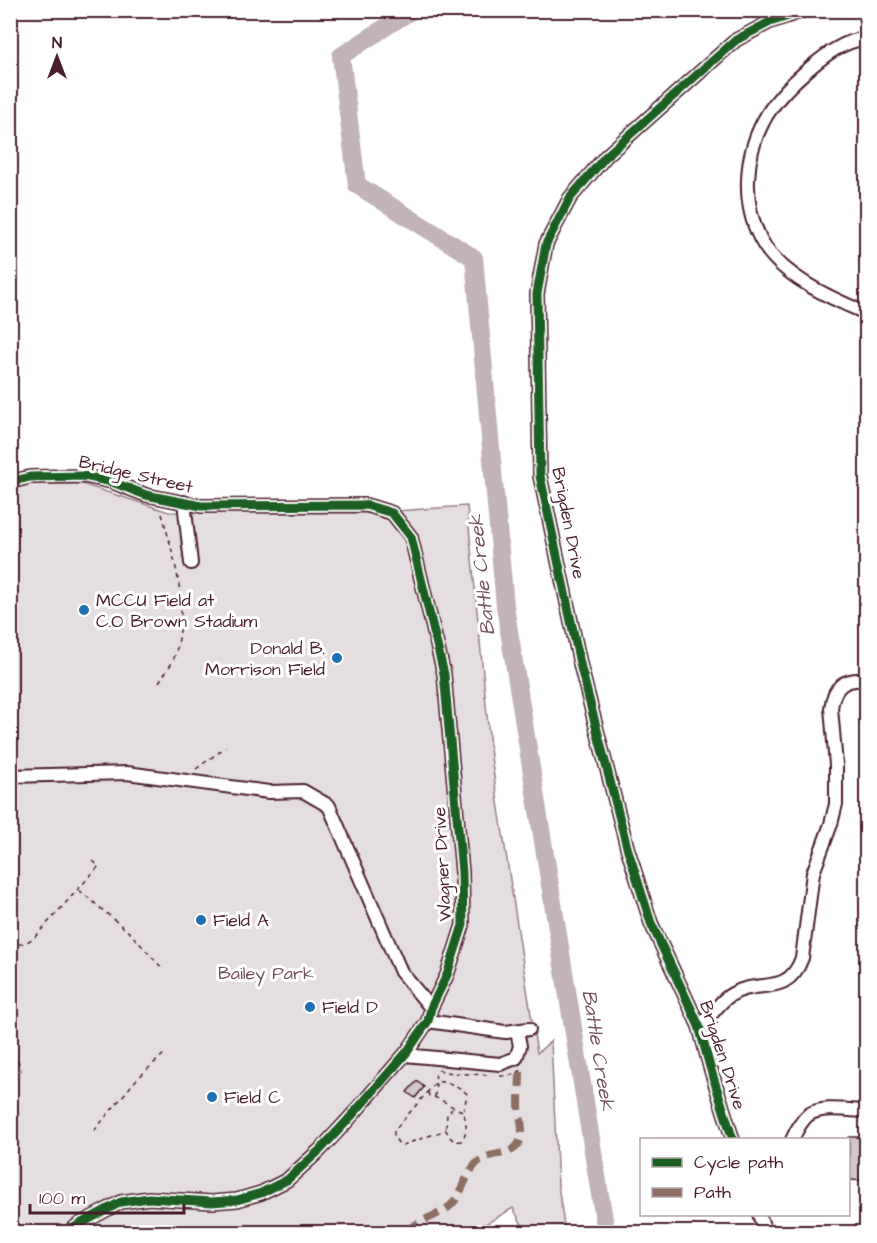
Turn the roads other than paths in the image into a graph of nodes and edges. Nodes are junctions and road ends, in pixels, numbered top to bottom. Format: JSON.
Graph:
{"nodes":[{"id":1,"x":806,"y":10,"type":"edge"},
{"id":2,"x":867,"y":38,"type":"edge"},
{"id":3,"x":867,"y":313,"type":"edge"},
{"id":4,"x":10,"y":482,"type":"edge"},
{"id":5,"x":184,"y":502,"type":"junction"},
{"id":6,"x":255,"y":506,"type":"joint"},
{"id":7,"x":191,"y":563,"type":"dead end"},
{"id":8,"x":867,"y":680,"type":"edge"},
{"id":9,"x":10,"y":776,"type":"edge"},
{"id":10,"x":431,"y":1008,"type":"junction"},
{"id":11,"x":428,"y":1021,"type":"junction"},
{"id":12,"x":699,"y":1026,"type":"junction"},
{"id":13,"x":405,"y":1054,"type":"junction"},
{"id":14,"x":867,"y":1112,"type":"edge"},
{"id":15,"x":732,"y":1138,"type":"edge"},
{"id":16,"x":793,"y":1138,"type":"edge"},
{"id":17,"x":759,"y":1216,"type":"edge"},
{"id":18,"x":70,"y":1233,"type":"edge"},
{"id":19,"x":765,"y":1233,"type":"edge"}],
"edges":[{"from":1,"to":12,"type":"street","name":"Brigden Drive"},
{"from":2,"to":3,"type":"street"},
{"from":4,"to":5,"type":"street","name":"Bridge Street"},
{"from":5,"to":6,"type":"street","name":"Bridge Street"},
{"from":5,"to":7,"type":"street"},
{"from":6,"to":10,"type":"street","name":"Wagner Drive"},
{"from":8,"to":12,"type":"street"},
{"from":9,"to":10,"type":"street"},
{"from":10,"to":11,"type":"street","name":"Wagner Drive"},
{"from":11,"to":13,"type":"street","name":"Wagner Drive"},
{"from":11,"to":13,"type":"street"},
{"from":12,"to":15,"type":"street","name":"Brigden Drive"},
{"from":13,"to":18,"type":"street","name":"Wagner Drive"},
{"from":14,"to":16,"type":"street"},
{"from":17,"to":19,"type":"street"}]}
